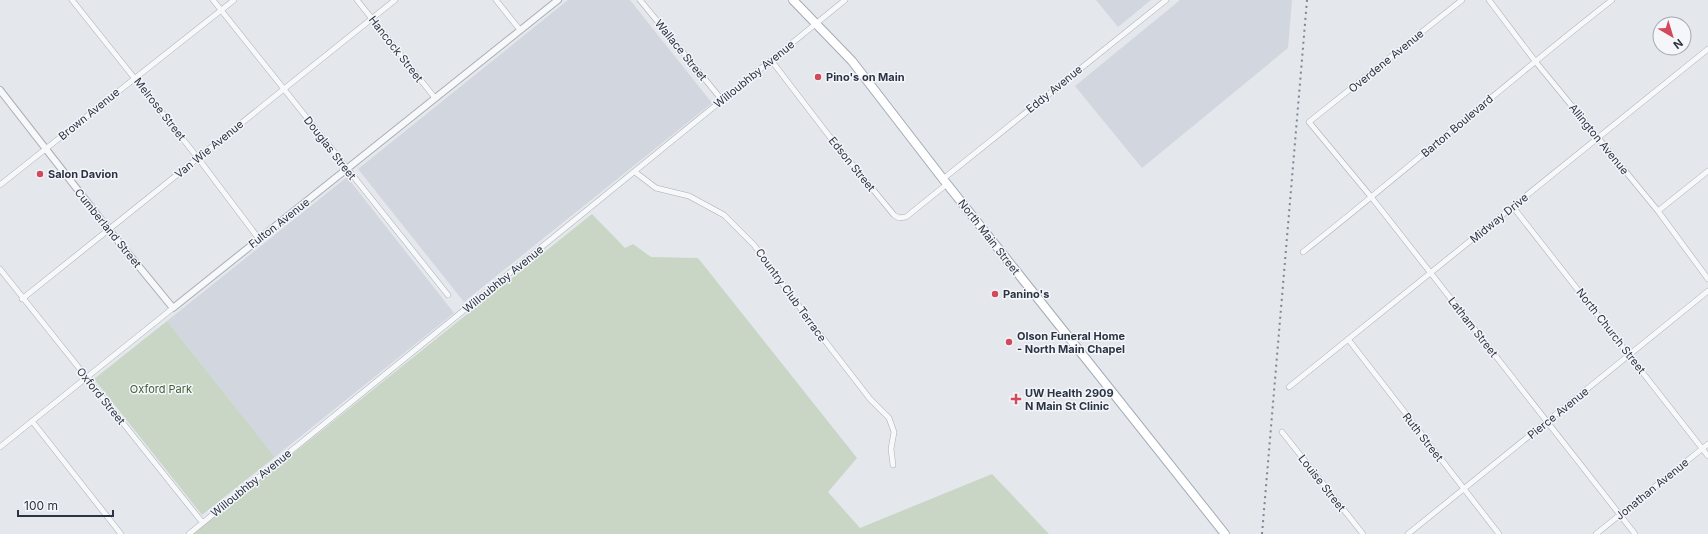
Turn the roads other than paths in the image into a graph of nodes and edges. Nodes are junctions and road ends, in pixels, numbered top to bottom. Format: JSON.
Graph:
{"nodes":[{"id":1,"x":72,"y":0,"type":"edge"},
{"id":2,"x":213,"y":0,"type":"edge"},
{"id":3,"x":234,"y":0,"type":"edge"},
{"id":4,"x":357,"y":0,"type":"edge"},
{"id":5,"x":395,"y":0,"type":"edge"},
{"id":6,"x":496,"y":0,"type":"edge"},
{"id":7,"x":558,"y":0,"type":"edge"},
{"id":8,"x":640,"y":0,"type":"edge"},
{"id":9,"x":793,"y":0,"type":"edge"},
{"id":10,"x":845,"y":0,"type":"edge"},
{"id":11,"x":1166,"y":0,"type":"edge"},
{"id":12,"x":1462,"y":0,"type":"edge"},
{"id":13,"x":1489,"y":0,"type":"edge"},
{"id":14,"x":1612,"y":0,"type":"edge"},
{"id":15,"x":221,"y":11,"type":"junction"},
{"id":16,"x":372,"y":19,"type":"junction"},
{"id":17,"x":816,"y":23,"type":"junction"},
{"id":18,"x":520,"y":30,"type":"junction"},
{"id":19,"x":1708,"y":49,"type":"edge"},
{"id":20,"x":771,"y":60,"type":"junction"},
{"id":21,"x":1535,"y":61,"type":"junction"},
{"id":22,"x":135,"y":78,"type":"junction"},
{"id":23,"x":284,"y":89,"type":"junction"},
{"id":24,"x":0,"y":90,"type":"edge"},
{"id":25,"x":435,"y":98,"type":"junction"},
{"id":26,"x":722,"y":100,"type":"junction"},
{"id":27,"x":1309,"y":122,"type":"joint"},
{"id":28,"x":1599,"y":138,"type":"junction"},
{"id":29,"x":46,"y":149,"type":"junction"},
{"id":30,"x":198,"y":158,"type":"junction"},
{"id":31,"x":346,"y":169,"type":"junction"},
{"id":32,"x":1708,"y":171,"type":"edge"},
{"id":33,"x":636,"y":172,"type":"junction"},
{"id":34,"x":945,"y":181,"type":"junction"},
{"id":35,"x":0,"y":185,"type":"edge"},
{"id":36,"x":1372,"y":198,"type":"junction"},
{"id":37,"x":1513,"y":207,"type":"junction"},
{"id":38,"x":1658,"y":211,"type":"junction"},
{"id":39,"x":108,"y":230,"type":"junction"},
{"id":40,"x":259,"y":239,"type":"junction"},
{"id":41,"x":1303,"y":252,"type":"dead end"},
{"id":42,"x":0,"y":269,"type":"edge"},
{"id":43,"x":1431,"y":273,"type":"junction"},
{"id":44,"x":1708,"y":279,"type":"edge"},
{"id":45,"x":1708,"y":292,"type":"edge"},
{"id":46,"x":448,"y":295,"type":"dead end"},
{"id":47,"x":22,"y":299,"type":"junction"},
{"id":48,"x":173,"y":308,"type":"junction"},
{"id":49,"x":1348,"y":339,"type":"junction"},
{"id":50,"x":1630,"y":355,"type":"junction"},
{"id":51,"x":86,"y":378,"type":"junction"},
{"id":52,"x":1289,"y":387,"type":"dead end"},
{"id":53,"x":32,"y":421,"type":"junction"},
{"id":54,"x":1546,"y":422,"type":"junction"},
{"id":55,"x":1282,"y":432,"type":"dead end"},
{"id":56,"x":1708,"y":444,"type":"edge"},
{"id":57,"x":1,"y":445,"type":"edge"},
{"id":58,"x":1702,"y":449,"type":"junction"},
{"id":59,"x":1708,"y":456,"type":"edge"},
{"id":60,"x":893,"y":465,"type":"dead end"},
{"id":61,"x":1463,"y":488,"type":"junction"},
{"id":62,"x":1620,"y":516,"type":"junction"},
{"id":63,"x":202,"y":522,"type":"junction"},
{"id":64,"x":121,"y":534,"type":"edge"},
{"id":65,"x":189,"y":534,"type":"edge"},
{"id":66,"x":1225,"y":534,"type":"edge"},
{"id":67,"x":1362,"y":534,"type":"edge"},
{"id":68,"x":1408,"y":534,"type":"edge"},
{"id":69,"x":1499,"y":534,"type":"edge"},
{"id":70,"x":1596,"y":534,"type":"edge"},
{"id":71,"x":1634,"y":534,"type":"edge"}],
"edges":[{"from":1,"to":22,"type":"street","name":"Melrose Street"},
{"from":2,"to":15,"type":"street","name":"Douglas Street"},
{"from":3,"to":15,"type":"street","name":"Brown Avenue"},
{"from":4,"to":16,"type":"street","name":"Hancock Street"},
{"from":5,"to":16,"type":"street","name":"Van Wie Avenue"},
{"from":6,"to":18,"type":"street"},
{"from":7,"to":18,"type":"street","name":"Fulton Avenue"},
{"from":8,"to":26,"type":"street","name":"Wallace Street"},
{"from":9,"to":17,"type":"main road","name":"North Main Street"},
{"from":10,"to":17,"type":"street","name":"Willoubhby Avenue"},
{"from":11,"to":34,"type":"street","name":"Eddy Avenue"},
{"from":12,"to":27,"type":"street","name":"Overdene Avenue"},
{"from":13,"to":21,"type":"street","name":"Allington Avenue"},
{"from":14,"to":21,"type":"street","name":"Barton Boulevard"},
{"from":15,"to":22,"type":"street","name":"Brown Avenue"},
{"from":15,"to":23,"type":"street","name":"Douglas Street"},
{"from":16,"to":23,"type":"street","name":"Van Wie Avenue"},
{"from":16,"to":25,"type":"street","name":"Hancock Street"},
{"from":17,"to":20,"type":"street","name":"Willoubhby Avenue"},
{"from":17,"to":34,"type":"main road","name":"North Main Street"},
{"from":18,"to":25,"type":"street","name":"Fulton Avenue"},
{"from":19,"to":28,"type":"street","name":"Midway Drive"},
{"from":20,"to":26,"type":"street","name":"Willoubhby Avenue"},
{"from":20,"to":34,"type":"street","name":"Edson Street"},
{"from":21,"to":28,"type":"street","name":"Allington Avenue"},
{"from":21,"to":36,"type":"street","name":"Barton Boulevard"},
{"from":22,"to":29,"type":"street","name":"Brown Avenue"},
{"from":22,"to":30,"type":"street","name":"Melrose Street"},
{"from":23,"to":30,"type":"street","name":"Van Wie Avenue"},
{"from":23,"to":31,"type":"street","name":"Douglas Street"},
{"from":24,"to":29,"type":"street","name":"Cumberland Street"},
{"from":25,"to":31,"type":"street","name":"Fulton Avenue"},
{"from":26,"to":33,"type":"street","name":"Willoubhby Avenue"},
{"from":27,"to":36,"type":"street","name":"Latham Street"},
{"from":28,"to":37,"type":"street","name":"Midway Drive"},
{"from":28,"to":38,"type":"street","name":"Allington Avenue"},
{"from":29,"to":35,"type":"street","name":"Brown Avenue"},
{"from":29,"to":39,"type":"street","name":"Cumberland Street"},
{"from":30,"to":39,"type":"street","name":"Van Wie Avenue"},
{"from":30,"to":40,"type":"street","name":"Melrose Street"},
{"from":31,"to":40,"type":"street","name":"Fulton Avenue"},
{"from":31,"to":46,"type":"street","name":"Douglas Street"},
{"from":32,"to":38,"type":"street"},
{"from":33,"to":60,"type":"street","name":"Country Club Terrace"},
{"from":33,"to":63,"type":"street","name":"Willoubhby Avenue"},
{"from":34,"to":66,"type":"main road","name":"North Main Street"},
{"from":36,"to":41,"type":"street","name":"Barton Boulevard"},
{"from":36,"to":43,"type":"street","name":"Latham Street"},
{"from":37,"to":43,"type":"street","name":"Midway Drive"},
{"from":37,"to":50,"type":"street","name":"North Church Street"},
{"from":38,"to":44,"type":"street","name":"Allington Avenue"},
{"from":39,"to":47,"type":"street","name":"Van Wie Avenue"},
{"from":39,"to":48,"type":"street","name":"Cumberland Street"},
{"from":40,"to":48,"type":"street","name":"Fulton Avenue"},
{"from":42,"to":47,"type":"street","name":"Oxford Street"},
{"from":43,"to":49,"type":"street","name":"Midway Drive"},
{"from":43,"to":54,"type":"street","name":"Latham Street"},
{"from":45,"to":50,"type":"street","name":"Pierce Avenue"},
{"from":47,"to":51,"type":"street","name":"Oxford Street"},
{"from":48,"to":51,"type":"street","name":"Fulton Avenue"},
{"from":49,"to":52,"type":"street","name":"Midway Drive"},
{"from":49,"to":61,"type":"street","name":"Ruth Street"},
{"from":50,"to":54,"type":"street","name":"Pierce Avenue"},
{"from":50,"to":58,"type":"street","name":"North Church Street"},
{"from":51,"to":53,"type":"street","name":"Fulton Avenue"},
{"from":51,"to":63,"type":"street","name":"Oxford Street"},
{"from":53,"to":57,"type":"street","name":"Fulton Avenue"},
{"from":53,"to":64,"type":"street"},
{"from":54,"to":61,"type":"street","name":"Pierce Avenue"},
{"from":54,"to":62,"type":"street","name":"Latham Street"},
{"from":55,"to":67,"type":"street","name":"Louise Street"},
{"from":56,"to":58,"type":"street","name":"Jonathan Avenue"},
{"from":58,"to":59,"type":"street","name":"North Church Street"},
{"from":58,"to":62,"type":"street","name":"Jonathan Avenue"},
{"from":61,"to":68,"type":"street","name":"Pierce Avenue"},
{"from":61,"to":69,"type":"street","name":"Ruth Street"},
{"from":62,"to":70,"type":"street","name":"Jonathan Avenue"},
{"from":62,"to":71,"type":"street","name":"Latham Street"},
{"from":63,"to":65,"type":"street","name":"Willoubhby Avenue"}]}
